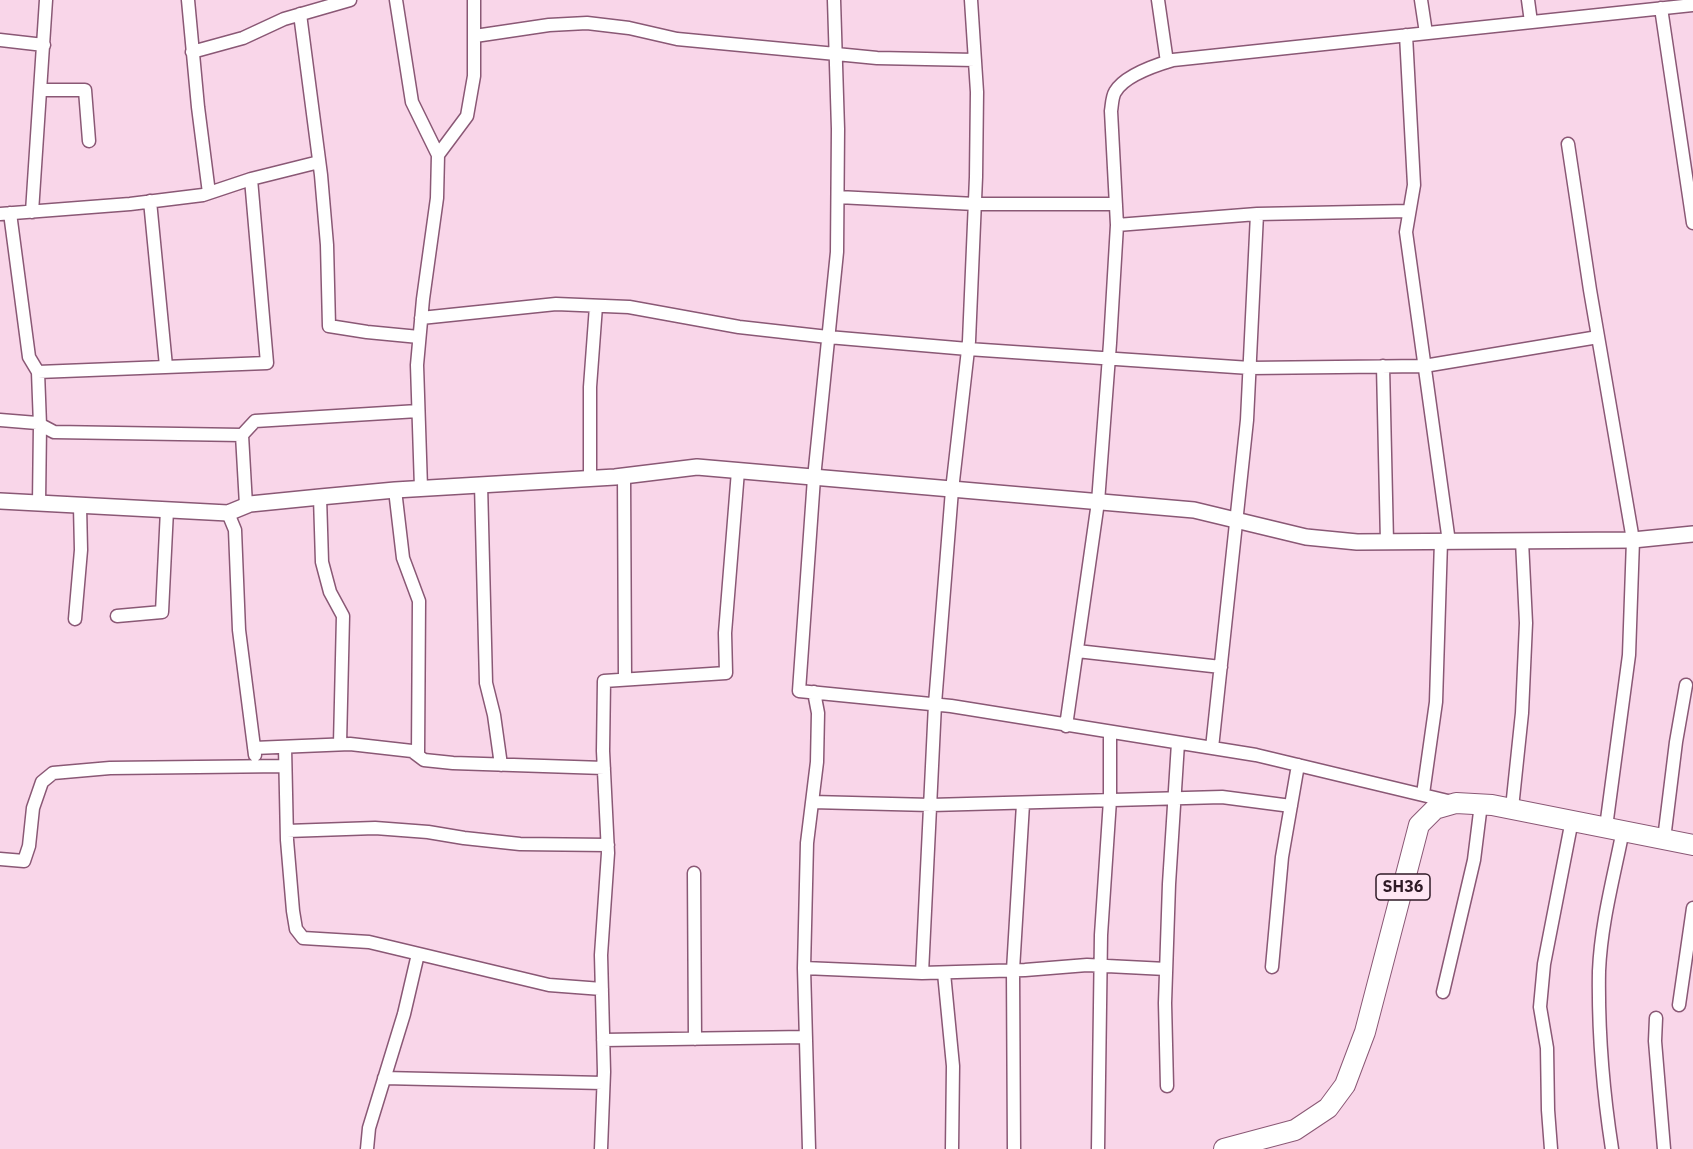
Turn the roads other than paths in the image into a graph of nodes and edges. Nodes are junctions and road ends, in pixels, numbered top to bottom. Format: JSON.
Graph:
{"nodes":[{"id":1,"x":46,"y":0,"type":"edge"},
{"id":2,"x":188,"y":0,"type":"edge"},
{"id":3,"x":350,"y":0,"type":"edge"},
{"id":4,"x":396,"y":0,"type":"edge"},
{"id":5,"x":474,"y":0,"type":"edge"},
{"id":6,"x":834,"y":0,"type":"edge"},
{"id":7,"x":971,"y":0,"type":"edge"},
{"id":8,"x":1158,"y":0,"type":"edge"},
{"id":9,"x":1421,"y":0,"type":"edge"},
{"id":10,"x":1528,"y":0,"type":"edge"},
{"id":11,"x":1693,"y":5,"type":"edge"},
{"id":12,"x":1661,"y":8,"type":"junction"},
{"id":13,"x":300,"y":14,"type":"junction"},
{"id":14,"x":1531,"y":22,"type":"junction"},
{"id":15,"x":1426,"y":33,"type":"junction"},
{"id":16,"x":1406,"y":35,"type":"junction"},
{"id":17,"x":475,"y":36,"type":"junction"},
{"id":18,"x":0,"y":40,"type":"edge"},
{"id":19,"x":44,"y":45,"type":"junction"},
{"id":20,"x":192,"y":52,"type":"junction"},
{"id":21,"x":836,"y":54,"type":"junction"},
{"id":22,"x":975,"y":60,"type":"junction"},
{"id":23,"x":1167,"y":62,"type":"junction"},
{"id":24,"x":41,"y":90,"type":"junction"},
{"id":25,"x":88,"y":141,"type":"dead end"},
{"id":26,"x":1568,"y":144,"type":"dead end"},
{"id":27,"x":438,"y":155,"type":"junction"},
{"id":28,"x":319,"y":162,"type":"junction"},
{"id":29,"x":251,"y":179,"type":"junction"},
{"id":30,"x":209,"y":193,"type":"junction"},
{"id":31,"x":838,"y":197,"type":"junction"},
{"id":32,"x":150,"y":201,"type":"junction"},
{"id":33,"x":975,"y":204,"type":"junction"},
{"id":34,"x":1116,"y":204,"type":"junction"},
{"id":35,"x":1410,"y":211,"type":"junction"},
{"id":36,"x":32,"y":212,"type":"junction"},
{"id":37,"x":5,"y":214,"type":"edge"},
{"id":38,"x":1257,"y":214,"type":"junction"},
{"id":39,"x":1693,"y":223,"type":"edge"},
{"id":40,"x":1117,"y":225,"type":"junction"},
{"id":41,"x":596,"y":306,"type":"junction"},
{"id":42,"x":421,"y":318,"type":"junction"},
{"id":43,"x":419,"y":337,"type":"junction"},
{"id":44,"x":1598,"y":337,"type":"junction"},
{"id":45,"x":828,"y":338,"type":"junction"},
{"id":46,"x":968,"y":350,"type":"junction"},
{"id":47,"x":1109,"y":359,"type":"junction"},
{"id":48,"x":166,"y":366,"type":"junction"},
{"id":49,"x":1383,"y":366,"type":"junction"},
{"id":50,"x":1425,"y":366,"type":"junction"},
{"id":51,"x":1250,"y":368,"type":"junction"},
{"id":52,"x":38,"y":372,"type":"junction"},
{"id":53,"x":418,"y":411,"type":"junction"},
{"id":54,"x":0,"y":420,"type":"edge"},
{"id":55,"x":40,"y":425,"type":"junction"},
{"id":56,"x":242,"y":435,"type":"junction"},
{"id":57,"x":738,"y":471,"type":"junction"},
{"id":58,"x":624,"y":475,"type":"junction"},
{"id":59,"x":590,"y":478,"type":"junction"},
{"id":60,"x":814,"y":478,"type":"junction"},
{"id":61,"x":481,"y":484,"type":"junction"},
{"id":62,"x":421,"y":488,"type":"junction"},
{"id":63,"x":952,"y":489,"type":"junction"},
{"id":64,"x":395,"y":490,"type":"junction"},
{"id":65,"x":320,"y":497,"type":"junction"},
{"id":66,"x":0,"y":501,"type":"edge"},
{"id":67,"x":1098,"y":502,"type":"junction"},
{"id":68,"x":39,"y":503,"type":"junction"},
{"id":69,"x":80,"y":506,"type":"junction"},
{"id":70,"x":246,"y":506,"type":"junction"},
{"id":71,"x":167,"y":510,"type":"junction"},
{"id":72,"x":228,"y":513,"type":"junction"},
{"id":73,"x":1237,"y":520,"type":"junction"},
{"id":74,"x":1693,"y":534,"type":"edge"},
{"id":75,"x":1633,"y":540,"type":"junction"},
{"id":76,"x":1522,"y":541,"type":"junction"},
{"id":77,"x":1387,"y":542,"type":"junction"},
{"id":78,"x":1445,"y":542,"type":"junction"},
{"id":79,"x":117,"y":616,"type":"dead end"},
{"id":80,"x":75,"y":619,"type":"dead end"},
{"id":81,"x":1077,"y":651,"type":"junction"},
{"id":82,"x":1221,"y":667,"type":"junction"},
{"id":83,"x":626,"y":679,"type":"junction"},
{"id":84,"x":1686,"y":685,"type":"dead end"},
{"id":85,"x":814,"y":692,"type":"junction"},
{"id":86,"x":935,"y":704,"type":"junction"},
{"id":87,"x":1066,"y":726,"type":"junction"},
{"id":88,"x":1110,"y":732,"type":"junction"},
{"id":89,"x":1178,"y":743,"type":"junction"},
{"id":90,"x":340,"y":744,"type":"junction"},
{"id":91,"x":285,"y":747,"type":"junction"},
{"id":92,"x":254,"y":748,"type":"junction"},
{"id":93,"x":1212,"y":748,"type":"junction"},
{"id":94,"x":418,"y":755,"type":"junction"},
{"id":95,"x":256,"y":765,"type":"junction"},
{"id":96,"x":285,"y":765,"type":"junction"},
{"id":97,"x":501,"y":765,"type":"junction"},
{"id":98,"x":1298,"y":765,"type":"junction"},
{"id":99,"x":604,"y":768,"type":"junction"},
{"id":100,"x":1423,"y":794,"type":"junction"},
{"id":101,"x":1175,"y":798,"type":"junction"},
{"id":102,"x":1110,"y":800,"type":"junction"},
{"id":103,"x":812,"y":802,"type":"junction"},
{"id":104,"x":1456,"y":803,"type":"junction"},
{"id":105,"x":1023,"y":804,"type":"junction"},
{"id":106,"x":1481,"y":804,"type":"junction"},
{"id":107,"x":931,"y":805,"type":"junction"},
{"id":108,"x":1291,"y":807,"type":"junction"},
{"id":109,"x":1512,"y":808,"type":"junction"},
{"id":110,"x":1572,"y":820,"type":"junction"},
{"id":111,"x":1615,"y":829,"type":"junction"},
{"id":112,"x":287,"y":831,"type":"junction"},
{"id":113,"x":1664,"y":839,"type":"junction"},
{"id":114,"x":1693,"y":844,"type":"edge"},
{"id":115,"x":608,"y":845,"type":"junction"},
{"id":116,"x":0,"y":859,"type":"edge"},
{"id":117,"x":694,"y":873,"type":"dead end"},
{"id":118,"x":1693,"y":908,"type":"edge"},
{"id":119,"x":418,"y":954,"type":"junction"},
{"id":120,"x":1101,"y":966,"type":"junction"},
{"id":121,"x":1272,"y":967,"type":"dead end"},
{"id":122,"x":804,"y":968,"type":"junction"},
{"id":123,"x":1166,"y":969,"type":"junction"},
{"id":124,"x":1014,"y":970,"type":"junction"},
{"id":125,"x":922,"y":973,"type":"junction"},
{"id":126,"x":944,"y":973,"type":"junction"},
{"id":127,"x":602,"y":989,"type":"junction"},
{"id":128,"x":1443,"y":992,"type":"dead end"},
{"id":129,"x":1679,"y":1005,"type":"dead end"},
{"id":130,"x":1656,"y":1018,"type":"dead end"},
{"id":131,"x":806,"y":1037,"type":"junction"},
{"id":132,"x":695,"y":1039,"type":"junction"},
{"id":133,"x":603,"y":1040,"type":"junction"},
{"id":134,"x":384,"y":1078,"type":"junction"},
{"id":135,"x":603,"y":1083,"type":"junction"},
{"id":136,"x":1167,"y":1086,"type":"dead end"},
{"id":137,"x":367,"y":1149,"type":"edge"},
{"id":138,"x":602,"y":1149,"type":"edge"},
{"id":139,"x":809,"y":1149,"type":"edge"},
{"id":140,"x":952,"y":1149,"type":"edge"},
{"id":141,"x":1014,"y":1149,"type":"edge"},
{"id":142,"x":1098,"y":1149,"type":"edge"},
{"id":143,"x":1226,"y":1149,"type":"edge"},
{"id":144,"x":1551,"y":1149,"type":"edge"},
{"id":145,"x":1612,"y":1149,"type":"edge"},
{"id":146,"x":1664,"y":1149,"type":"edge"}],
"edges":[{"from":1,"to":19,"type":"street"},
{"from":2,"to":20,"type":"street"},
{"from":3,"to":13,"type":"street"},
{"from":4,"to":27,"type":"street"},
{"from":5,"to":17,"type":"street"},
{"from":6,"to":21,"type":"street"},
{"from":7,"to":22,"type":"street"},
{"from":8,"to":23,"type":"street"},
{"from":9,"to":15,"type":"street"},
{"from":10,"to":14,"type":"street"},
{"from":11,"to":12,"type":"street"},
{"from":12,"to":14,"type":"street"},
{"from":12,"to":39,"type":"street"},
{"from":13,"to":20,"type":"street"},
{"from":13,"to":28,"type":"street"},
{"from":14,"to":15,"type":"street"},
{"from":15,"to":16,"type":"street"},
{"from":16,"to":23,"type":"street"},
{"from":16,"to":35,"type":"street"},
{"from":17,"to":21,"type":"street"},
{"from":17,"to":27,"type":"street"},
{"from":18,"to":19,"type":"street"},
{"from":19,"to":24,"type":"street"},
{"from":20,"to":30,"type":"street"},
{"from":21,"to":22,"type":"street"},
{"from":21,"to":31,"type":"street"},
{"from":22,"to":33,"type":"street"},
{"from":23,"to":34,"type":"street"},
{"from":24,"to":25,"type":"street"},
{"from":24,"to":36,"type":"street"},
{"from":26,"to":44,"type":"street"},
{"from":27,"to":42,"type":"street"},
{"from":28,"to":29,"type":"street"},
{"from":28,"to":43,"type":"street"},
{"from":29,"to":30,"type":"street"},
{"from":29,"to":48,"type":"street"},
{"from":30,"to":32,"type":"street"},
{"from":31,"to":33,"type":"street"},
{"from":31,"to":45,"type":"street"},
{"from":32,"to":36,"type":"street"},
{"from":32,"to":48,"type":"street"},
{"from":33,"to":34,"type":"street"},
{"from":33,"to":46,"type":"street"},
{"from":34,"to":40,"type":"street"},
{"from":35,"to":38,"type":"street"},
{"from":35,"to":50,"type":"street"},
{"from":36,"to":37,"type":"street"},
{"from":37,"to":52,"type":"street"},
{"from":38,"to":40,"type":"street"},
{"from":38,"to":51,"type":"street"},
{"from":40,"to":47,"type":"street"},
{"from":41,"to":42,"type":"street"},
{"from":41,"to":45,"type":"street"},
{"from":41,"to":59,"type":"street"},
{"from":42,"to":43,"type":"street"},
{"from":43,"to":53,"type":"street"},
{"from":44,"to":50,"type":"street"},
{"from":44,"to":75,"type":"street"},
{"from":45,"to":46,"type":"street"},
{"from":45,"to":60,"type":"street"},
{"from":46,"to":47,"type":"street"},
{"from":46,"to":63,"type":"street"},
{"from":47,"to":51,"type":"street"},
{"from":47,"to":67,"type":"street"},
{"from":48,"to":52,"type":"street"},
{"from":49,"to":50,"type":"street"},
{"from":49,"to":51,"type":"street"},
{"from":49,"to":77,"type":"street"},
{"from":50,"to":78,"type":"street"},
{"from":51,"to":73,"type":"street"},
{"from":52,"to":55,"type":"street"},
{"from":53,"to":56,"type":"street"},
{"from":53,"to":62,"type":"street"},
{"from":54,"to":55,"type":"street"},
{"from":55,"to":56,"type":"street"},
{"from":55,"to":68,"type":"street"},
{"from":56,"to":70,"type":"street"},
{"from":57,"to":58,"type":"street"},
{"from":57,"to":60,"type":"street"},
{"from":57,"to":83,"type":"street"},
{"from":58,"to":59,"type":"street"},
{"from":58,"to":83,"type":"street"},
{"from":59,"to":61,"type":"street"},
{"from":60,"to":63,"type":"street"},
{"from":60,"to":85,"type":"street"},
{"from":61,"to":62,"type":"street"},
{"from":61,"to":97,"type":"street"},
{"from":62,"to":64,"type":"street"},
{"from":63,"to":67,"type":"street"},
{"from":63,"to":86,"type":"street"},
{"from":64,"to":65,"type":"street"},
{"from":64,"to":94,"type":"street"},
{"from":65,"to":70,"type":"street"},
{"from":65,"to":90,"type":"street"},
{"from":66,"to":68,"type":"street"},
{"from":67,"to":73,"type":"street"},
{"from":67,"to":81,"type":"street"},
{"from":68,"to":69,"type":"street"},
{"from":69,"to":71,"type":"street"},
{"from":69,"to":80,"type":"street"},
{"from":70,"to":72,"type":"street"},
{"from":71,"to":72,"type":"street"},
{"from":71,"to":79,"type":"street"},
{"from":72,"to":92,"type":"street"},
{"from":73,"to":77,"type":"street"},
{"from":73,"to":82,"type":"street"},
{"from":74,"to":75,"type":"street"},
{"from":75,"to":76,"type":"street"},
{"from":75,"to":111,"type":"street"},
{"from":76,"to":78,"type":"street"},
{"from":76,"to":109,"type":"street"},
{"from":77,"to":78,"type":"street"},
{"from":78,"to":100,"type":"street"},
{"from":81,"to":82,"type":"street"},
{"from":81,"to":87,"type":"street"},
{"from":82,"to":93,"type":"street"},
{"from":83,"to":99,"type":"street"},
{"from":84,"to":113,"type":"street"},
{"from":85,"to":86,"type":"street"},
{"from":85,"to":103,"type":"street"},
{"from":86,"to":87,"type":"street"},
{"from":86,"to":107,"type":"street"},
{"from":87,"to":88,"type":"street"},
{"from":88,"to":89,"type":"street"},
{"from":88,"to":102,"type":"street"},
{"from":89,"to":93,"type":"street"},
{"from":89,"to":101,"type":"street"},
{"from":90,"to":91,"type":"street"},
{"from":90,"to":94,"type":"street"},
{"from":91,"to":92,"type":"street"},
{"from":91,"to":96,"type":"street"},
{"from":92,"to":95,"type":"street"},
{"from":93,"to":98,"type":"street"},
{"from":94,"to":97,"type":"street"},
{"from":95,"to":96,"type":"street"},
{"from":95,"to":116,"type":"street"},
{"from":96,"to":112,"type":"street"},
{"from":97,"to":99,"type":"street"},
{"from":98,"to":100,"type":"street"},
{"from":98,"to":108,"type":"street"},
{"from":99,"to":115,"type":"street"},
{"from":100,"to":104,"type":"street"},
{"from":101,"to":102,"type":"street"},
{"from":101,"to":108,"type":"street"},
{"from":101,"to":123,"type":"street"},
{"from":102,"to":105,"type":"street"},
{"from":102,"to":120,"type":"street"},
{"from":103,"to":107,"type":"street"},
{"from":103,"to":122,"type":"street"},
{"from":104,"to":106,"type":"highway","number":"SH36"},
{"from":104,"to":143,"type":"highway","number":"SH36"},
{"from":105,"to":107,"type":"street"},
{"from":105,"to":124,"type":"street"},
{"from":106,"to":109,"type":"highway","number":"SH36"},
{"from":106,"to":128,"type":"street"},
{"from":107,"to":125,"type":"street"},
{"from":108,"to":121,"type":"street"},
{"from":109,"to":110,"type":"highway","number":"SH36"},
{"from":110,"to":111,"type":"highway","number":"SH36"},
{"from":110,"to":144,"type":"street"},
{"from":111,"to":113,"type":"highway","number":"SH36"},
{"from":111,"to":145,"type":"street"},
{"from":112,"to":115,"type":"street"},
{"from":112,"to":119,"type":"street"},
{"from":113,"to":114,"type":"highway","number":"SH36"},
{"from":115,"to":127,"type":"street"},
{"from":117,"to":132,"type":"street"},
{"from":118,"to":129,"type":"street"},
{"from":119,"to":127,"type":"street"},
{"from":119,"to":134,"type":"street"},
{"from":120,"to":123,"type":"street"},
{"from":120,"to":124,"type":"street"},
{"from":120,"to":142,"type":"street"},
{"from":122,"to":125,"type":"street"},
{"from":122,"to":131,"type":"street"},
{"from":123,"to":136,"type":"street"},
{"from":124,"to":126,"type":"street"},
{"from":124,"to":141,"type":"street"},
{"from":125,"to":126,"type":"street"},
{"from":126,"to":140,"type":"street"},
{"from":127,"to":133,"type":"street"},
{"from":130,"to":146,"type":"street"},
{"from":131,"to":132,"type":"street"},
{"from":131,"to":139,"type":"street"},
{"from":132,"to":133,"type":"street"},
{"from":133,"to":135,"type":"street"},
{"from":134,"to":135,"type":"street"},
{"from":134,"to":137,"type":"street"},
{"from":135,"to":138,"type":"street"}]}
